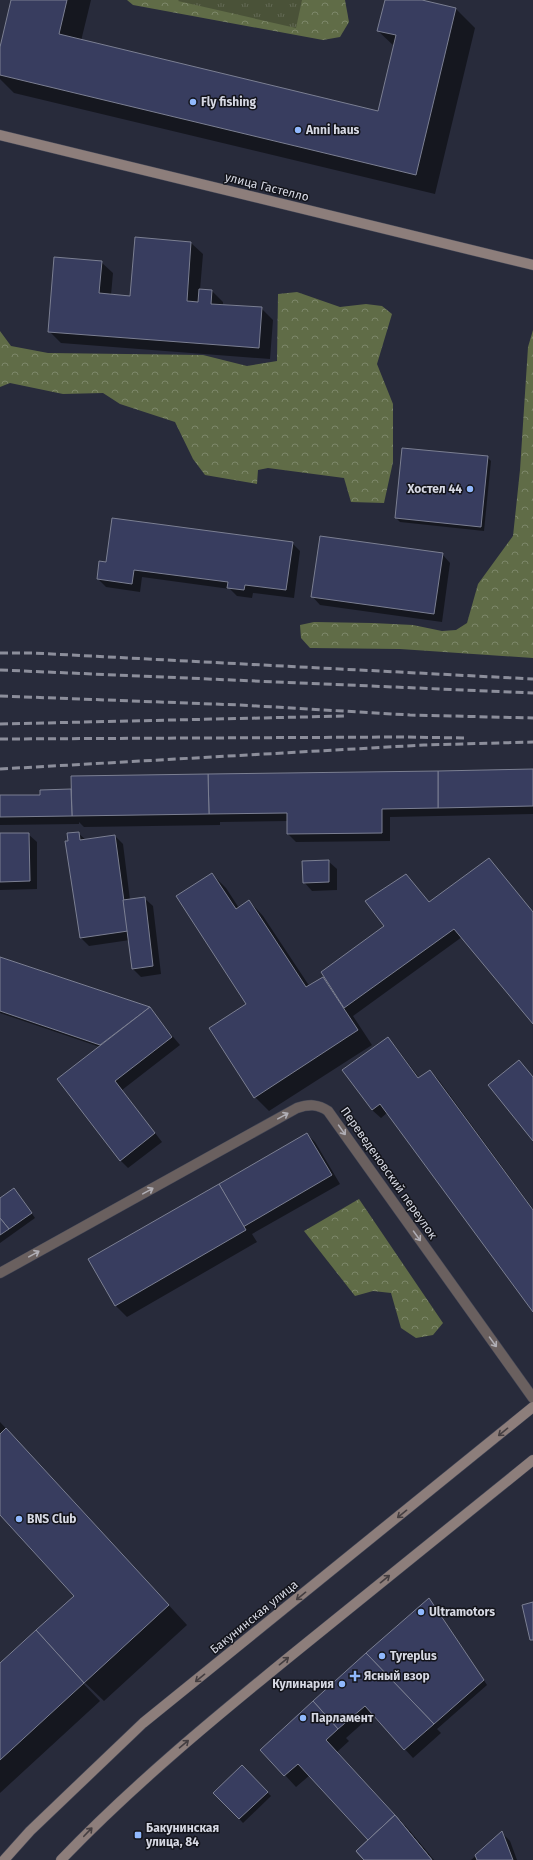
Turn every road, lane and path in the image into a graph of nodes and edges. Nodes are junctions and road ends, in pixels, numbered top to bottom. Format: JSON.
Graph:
{"nodes":[{"id":1,"x":0,"y":135,"type":"edge"},
{"id":2,"x":532,"y":265,"type":"edge"},
{"id":3,"x":0,"y":1273,"type":"edge"},
{"id":4,"x":533,"y":1398,"type":"edge"},
{"id":5,"x":533,"y":1407,"type":"edge"},
{"id":6,"x":533,"y":1460,"type":"edge"},
{"id":7,"x":4,"y":1860,"type":"edge"},
{"id":8,"x":61,"y":1860,"type":"edge"}],
"edges":[{"from":1,"to":2,"type":"main road","name":"улица Гастелло"},
{"from":3,"to":4,"type":"street","name":"Переведеновский переулок","one_way":true},
{"from":5,"to":7,"type":"main road","name":"Бакунинская улица","one_way":true},
{"from":8,"to":6,"type":"main road","one_way":true}]}
